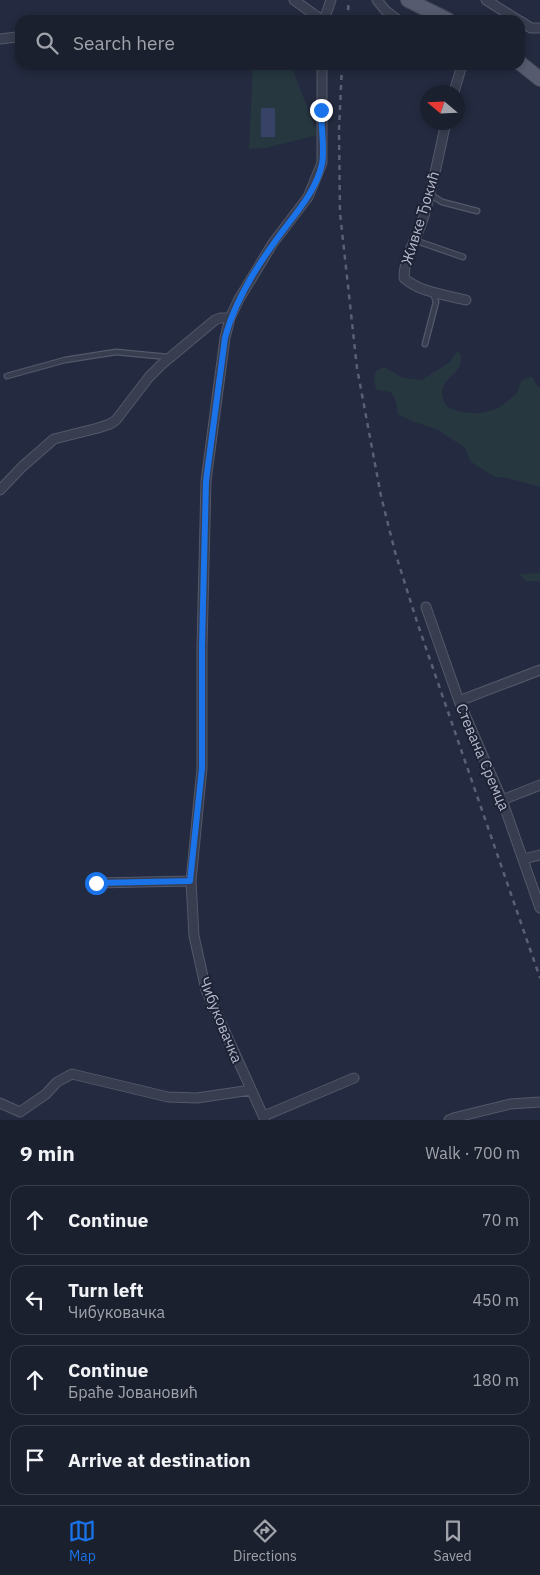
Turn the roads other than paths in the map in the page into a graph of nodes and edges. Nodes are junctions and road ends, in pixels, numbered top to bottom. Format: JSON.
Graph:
{"nodes":[{"id":1,"x":294,"y":0,"type":"edge"},
{"id":2,"x":332,"y":0,"type":"edge"},
{"id":3,"x":377,"y":0,"type":"edge"},
{"id":4,"x":408,"y":0,"type":"edge"},
{"id":5,"x":487,"y":0,"type":"edge"},
{"id":6,"x":316,"y":15,"type":"edge"},
{"id":7,"x":325,"y":15,"type":"edge"},
{"id":8,"x":392,"y":15,"type":"edge"},
{"id":9,"x":438,"y":15,"type":"edge"},
{"id":10,"x":510,"y":15,"type":"edge"},
{"id":11,"x":525,"y":25,"type":"edge"},
{"id":12,"x":540,"y":28,"type":"edge"},
{"id":13,"x":15,"y":37,"type":"edge"},
{"id":14,"x":0,"y":39,"type":"edge"},
{"id":15,"x":525,"y":67,"type":"edge"},
{"id":16,"x":322,"y":70,"type":"edge"},
{"id":17,"x":461,"y":70,"type":"edge"},
{"id":18,"x":540,"y":79,"type":"edge"},
{"id":19,"x":456,"y":85,"type":"edge"},
{"id":20,"x":444,"y":130,"type":"edge"},
{"id":21,"x":429,"y":194,"type":"junction"},
{"id":22,"x":477,"y":211,"type":"dead end"},
{"id":23,"x":413,"y":240,"type":"junction"},
{"id":24,"x":463,"y":257,"type":"dead end"},
{"id":25,"x":432,"y":292,"type":"junction"},
{"id":26,"x":466,"y":300,"type":"dead end"},
{"id":27,"x":230,"y":318,"type":"junction"},
{"id":28,"x":425,"y":344,"type":"dead end"},
{"id":29,"x":169,"y":358,"type":"junction"},
{"id":30,"x":7,"y":376,"type":"dead end"},
{"id":31,"x":0,"y":490,"type":"edge"},
{"id":32,"x":426,"y":607,"type":"dead end"},
{"id":33,"x":540,"y":670,"type":"edge"},
{"id":34,"x":459,"y":701,"type":"junction"},
{"id":35,"x":540,"y":785,"type":"edge"},
{"id":36,"x":502,"y":800,"type":"junction"},
{"id":37,"x":540,"y":855,"type":"edge"},
{"id":38,"x":523,"y":859,"type":"junction"},
{"id":39,"x":190,"y":881,"type":"junction"},
{"id":40,"x":96,"y":883,"type":"dead end"},
{"id":41,"x":540,"y":908,"type":"edge"},
{"id":42,"x":354,"y":1078,"type":"dead end"},
{"id":43,"x":250,"y":1090,"type":"junction"},
{"id":44,"x":540,"y":1102,"type":"edge"},
{"id":45,"x":0,"y":1103,"type":"edge"},
{"id":46,"x":265,"y":1118,"type":"edge"},
{"id":47,"x":449,"y":1120,"type":"edge"}],
"edges":[{"from":1,"to":6,"type":"street"},
{"from":2,"to":7,"type":"street"},
{"from":3,"to":8,"type":"street"},
{"from":4,"to":9,"type":"main road"},
{"from":5,"to":10,"type":"street"},
{"from":11,"to":12,"type":"street"},
{"from":13,"to":14,"type":"street"},
{"from":15,"to":18,"type":"main road"},
{"from":16,"to":27,"type":"street","name":"Чибуковачка"},
{"from":17,"to":19,"type":"street"},
{"from":20,"to":21,"type":"street","name":"Живке Ђокић"},
{"from":21,"to":22,"type":"lane"},
{"from":21,"to":23,"type":"street","name":"Живке Ђокић"},
{"from":23,"to":24,"type":"lane"},
{"from":23,"to":25,"type":"street","name":"Живке Ђокић"},
{"from":25,"to":26,"type":"street","name":"Живке Ђокић"},
{"from":25,"to":28,"type":"lane"},
{"from":27,"to":29,"type":"street"},
{"from":27,"to":39,"type":"street","name":"Чибуковачка"},
{"from":29,"to":30,"type":"lane"},
{"from":29,"to":31,"type":"street"},
{"from":32,"to":34,"type":"street","name":"Стевана Сремца"},
{"from":33,"to":34,"type":"street"},
{"from":34,"to":36,"type":"street","name":"Стевана Сремца"},
{"from":35,"to":36,"type":"street"},
{"from":36,"to":38,"type":"street","name":"Стевана Сремца"},
{"from":37,"to":38,"type":"street"},
{"from":38,"to":41,"type":"street","name":"Стевана Сремца"},
{"from":39,"to":40,"type":"street"},
{"from":39,"to":43,"type":"street","name":"Чибуковачка"},
{"from":42,"to":46,"type":"street"},
{"from":43,"to":45,"type":"street"},
{"from":43,"to":46,"type":"street","name":"Чибуковачка"},
{"from":44,"to":47,"type":"street"}]}
